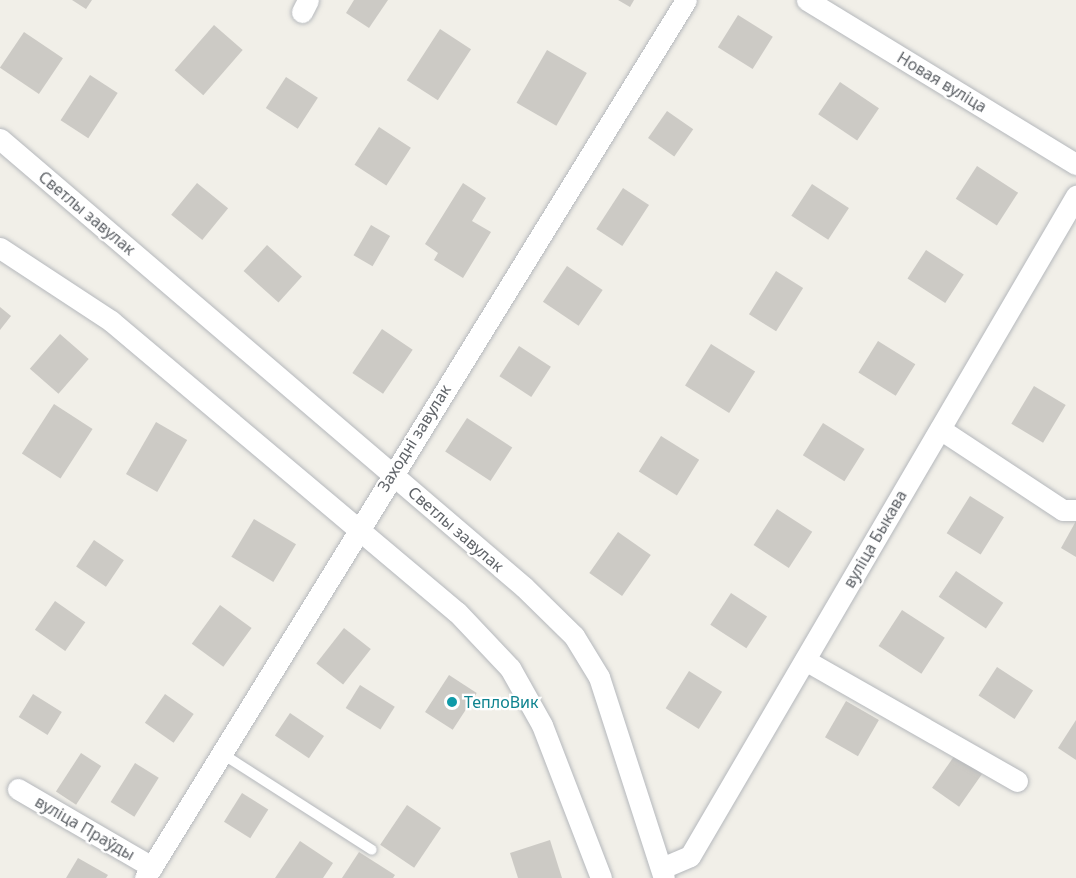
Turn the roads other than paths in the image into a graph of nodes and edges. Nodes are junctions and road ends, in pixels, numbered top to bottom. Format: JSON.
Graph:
{"nodes":[{"id":1,"x":686,"y":0,"type":"edge"},
{"id":2,"x":807,"y":0,"type":"edge"},
{"id":3,"x":0,"y":139,"type":"edge"},
{"id":4,"x":1076,"y":164,"type":"edge"},
{"id":5,"x":1076,"y":196,"type":"edge"},
{"id":6,"x":0,"y":248,"type":"edge"},
{"id":7,"x":940,"y":429,"type":"junction"},
{"id":8,"x":392,"y":474,"type":"junction"},
{"id":9,"x":1076,"y":510,"type":"edge"},
{"id":10,"x":358,"y":529,"type":"junction"},
{"id":11,"x":805,"y":660,"type":"junction"},
{"id":12,"x":221,"y":753,"type":"junction"},
{"id":13,"x":1017,"y":781,"type":"dead end"},
{"id":14,"x":18,"y":789,"type":"dead end"},
{"id":15,"x":372,"y":850,"type":"dead end"},
{"id":16,"x":149,"y":872,"type":"edge"},
{"id":17,"x":663,"y":873,"type":"edge"},
{"id":18,"x":601,"y":878,"type":"edge"}],
"edges":[{"from":1,"to":8,"type":"street","name":"Заходні завулак"},
{"from":2,"to":4,"type":"street","name":"Новая вуліца"},
{"from":3,"to":8,"type":"street","name":"Светлы завулак"},
{"from":5,"to":7,"type":"street","name":"вуліца Быкава"},
{"from":6,"to":10,"type":"street"},
{"from":7,"to":9,"type":"street"},
{"from":7,"to":11,"type":"street","name":"вуліца Быкава"},
{"from":8,"to":10,"type":"street","name":"Заходні завулак"},
{"from":8,"to":17,"type":"street","name":"Светлы завулак"},
{"from":10,"to":12,"type":"street","name":"Заходні завулак"},
{"from":10,"to":18,"type":"street"},
{"from":11,"to":13,"type":"street"},
{"from":11,"to":17,"type":"street","name":"вуліца Быкава"},
{"from":12,"to":15,"type":"lane"},
{"from":12,"to":16,"type":"street","name":"Заходні завулак"},
{"from":14,"to":16,"type":"street","name":"вуліца Праўды"}]}
